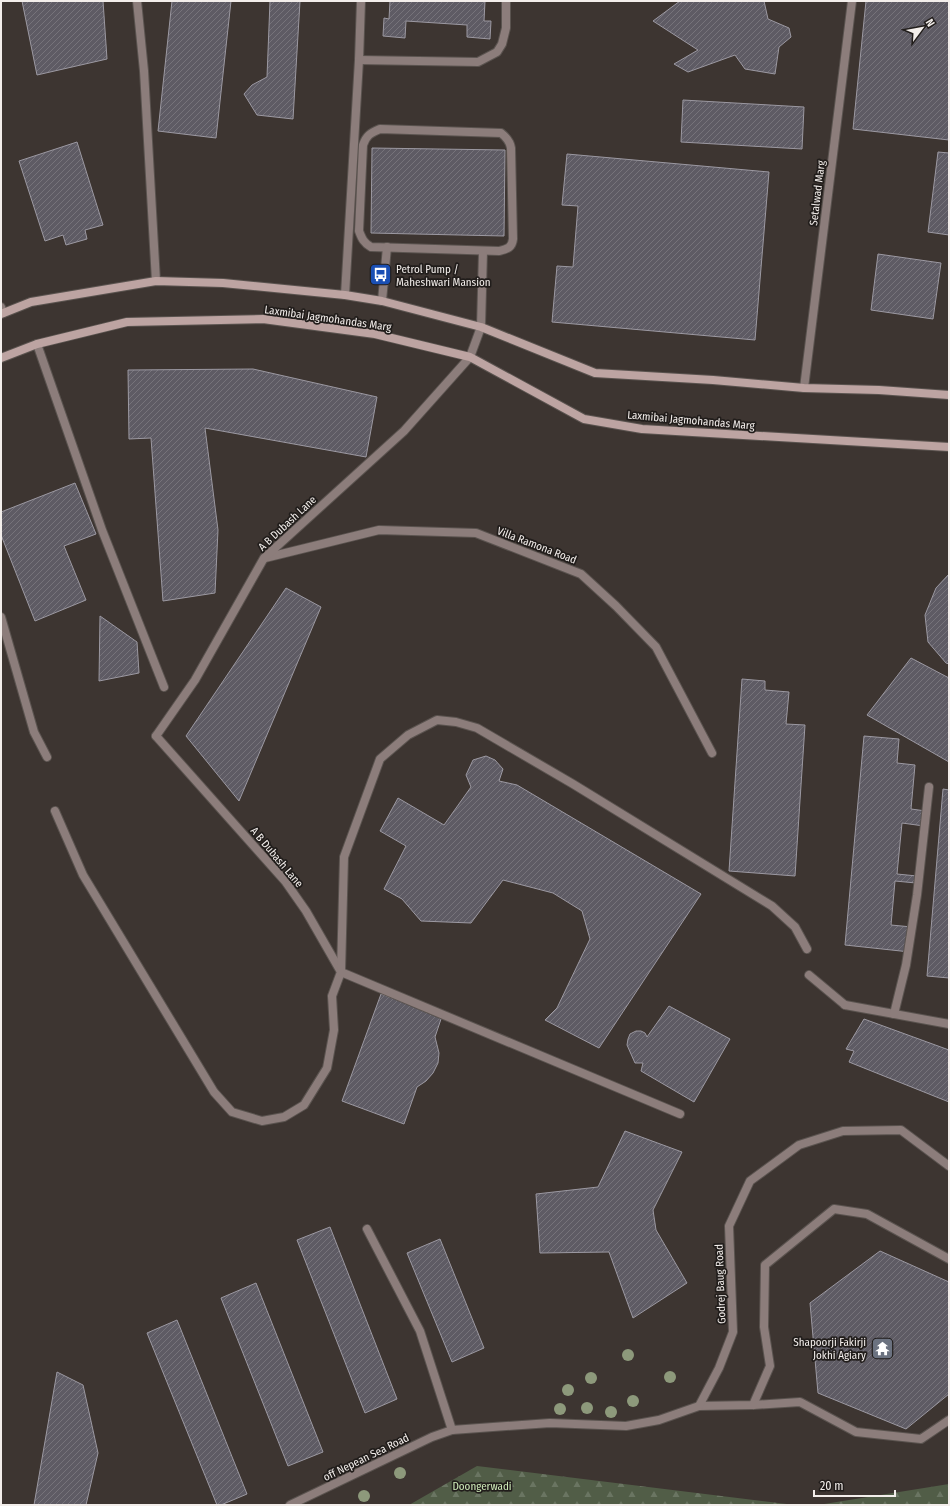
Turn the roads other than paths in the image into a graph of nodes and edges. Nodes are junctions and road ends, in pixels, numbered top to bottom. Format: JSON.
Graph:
{"nodes":[{"id":1,"x":137,"y":1,"type":"edge"},
{"id":2,"x":361,"y":1,"type":"edge"},
{"id":3,"x":506,"y":1,"type":"edge"},
{"id":4,"x":852,"y":1,"type":"edge"},
{"id":5,"x":359,"y":60,"type":"junction"},
{"id":6,"x":387,"y":248,"type":"junction"},
{"id":7,"x":483,"y":251,"type":"junction"},
{"id":8,"x":156,"y":281,"type":"junction"},
{"id":9,"x":345,"y":295,"type":"junction"},
{"id":10,"x":382,"y":301,"type":"junction"},
{"id":11,"x":2,"y":311,"type":"edge"},
{"id":12,"x":481,"y":327,"type":"junction"},
{"id":13,"x":37,"y":344,"type":"junction"},
{"id":14,"x":470,"y":357,"type":"junction"},
{"id":15,"x":1,"y":358,"type":"edge"},
{"id":16,"x":804,"y":388,"type":"junction"},
{"id":17,"x":949,"y":395,"type":"edge"},
{"id":18,"x":949,"y":447,"type":"edge"},
{"id":19,"x":264,"y":558,"type":"junction"},
{"id":20,"x":1,"y":617,"type":"edge"},
{"id":21,"x":164,"y":687,"type":"dead end"},
{"id":22,"x":712,"y":753,"type":"dead end"},
{"id":23,"x":47,"y":757,"type":"dead end"},
{"id":24,"x":929,"y":787,"type":"dead end"},
{"id":25,"x":55,"y":811,"type":"dead end"},
{"id":26,"x":807,"y":949,"type":"dead end"},
{"id":27,"x":341,"y":972,"type":"junction"},
{"id":28,"x":809,"y":975,"type":"dead end"},
{"id":29,"x":894,"y":1014,"type":"junction"},
{"id":30,"x":949,"y":1024,"type":"edge"},
{"id":31,"x":680,"y":1114,"type":"dead end"},
{"id":32,"x":949,"y":1166,"type":"edge"},
{"id":33,"x":367,"y":1229,"type":"dead end"},
{"id":34,"x":949,"y":1259,"type":"edge"},
{"id":35,"x":753,"y":1405,"type":"junction"},
{"id":36,"x":699,"y":1406,"type":"junction"},
{"id":37,"x":949,"y":1420,"type":"edge"},
{"id":38,"x":452,"y":1430,"type":"junction"},
{"id":39,"x":290,"y":1505,"type":"edge"}],
"edges":[{"from":1,"to":8,"type":"street"},
{"from":2,"to":5,"type":"street"},
{"from":3,"to":5,"type":"street"},
{"from":4,"to":16,"type":"street","name":"Setalwad Marg"},
{"from":5,"to":9,"type":"street"},
{"from":6,"to":7,"type":"street"},
{"from":6,"to":7,"type":"street"},
{"from":6,"to":10,"type":"street"},
{"from":7,"to":12,"type":"street","name":"A B Dubash Lane"},
{"from":8,"to":9,"type":"main road","name":"Laxmibai Jagmohandas Marg"},
{"from":8,"to":11,"type":"main road","name":"Laxmibai Jagmohandas Marg"},
{"from":9,"to":10,"type":"main road","name":"Laxmibai Jagmohandas Marg"},
{"from":10,"to":12,"type":"main road","name":"Laxmibai Jagmohandas Marg"},
{"from":12,"to":14,"type":"street","name":"A B Dubash Lane"},
{"from":12,"to":16,"type":"main road","name":"Laxmibai Jagmohandas Marg"},
{"from":13,"to":14,"type":"main road","name":"Laxmibai Jagmohandas Marg"},
{"from":13,"to":15,"type":"main road","name":"Laxmibai Jagmohandas Marg"},
{"from":13,"to":21,"type":"street"},
{"from":14,"to":18,"type":"main road","name":"Laxmibai Jagmohandas Marg"},
{"from":14,"to":19,"type":"street","name":"A B Dubash Lane"},
{"from":16,"to":17,"type":"main road","name":"Laxmibai Jagmohandas Marg"},
{"from":19,"to":22,"type":"street","name":"Villa Ramona Road"},
{"from":19,"to":27,"type":"street","name":"A B Dubash Lane"},
{"from":20,"to":23,"type":"street"},
{"from":24,"to":29,"type":"street"},
{"from":25,"to":27,"type":"street"},
{"from":26,"to":27,"type":"street"},
{"from":27,"to":31,"type":"street"},
{"from":28,"to":29,"type":"street"},
{"from":29,"to":30,"type":"street"},
{"from":32,"to":36,"type":"street","name":"Godrej Baug Road"},
{"from":33,"to":38,"type":"street"},
{"from":34,"to":35,"type":"street"},
{"from":35,"to":36,"type":"street"},
{"from":35,"to":37,"type":"street"},
{"from":36,"to":38,"type":"street"},
{"from":38,"to":39,"type":"street","name":"off Nepean Sea Road"}]}
